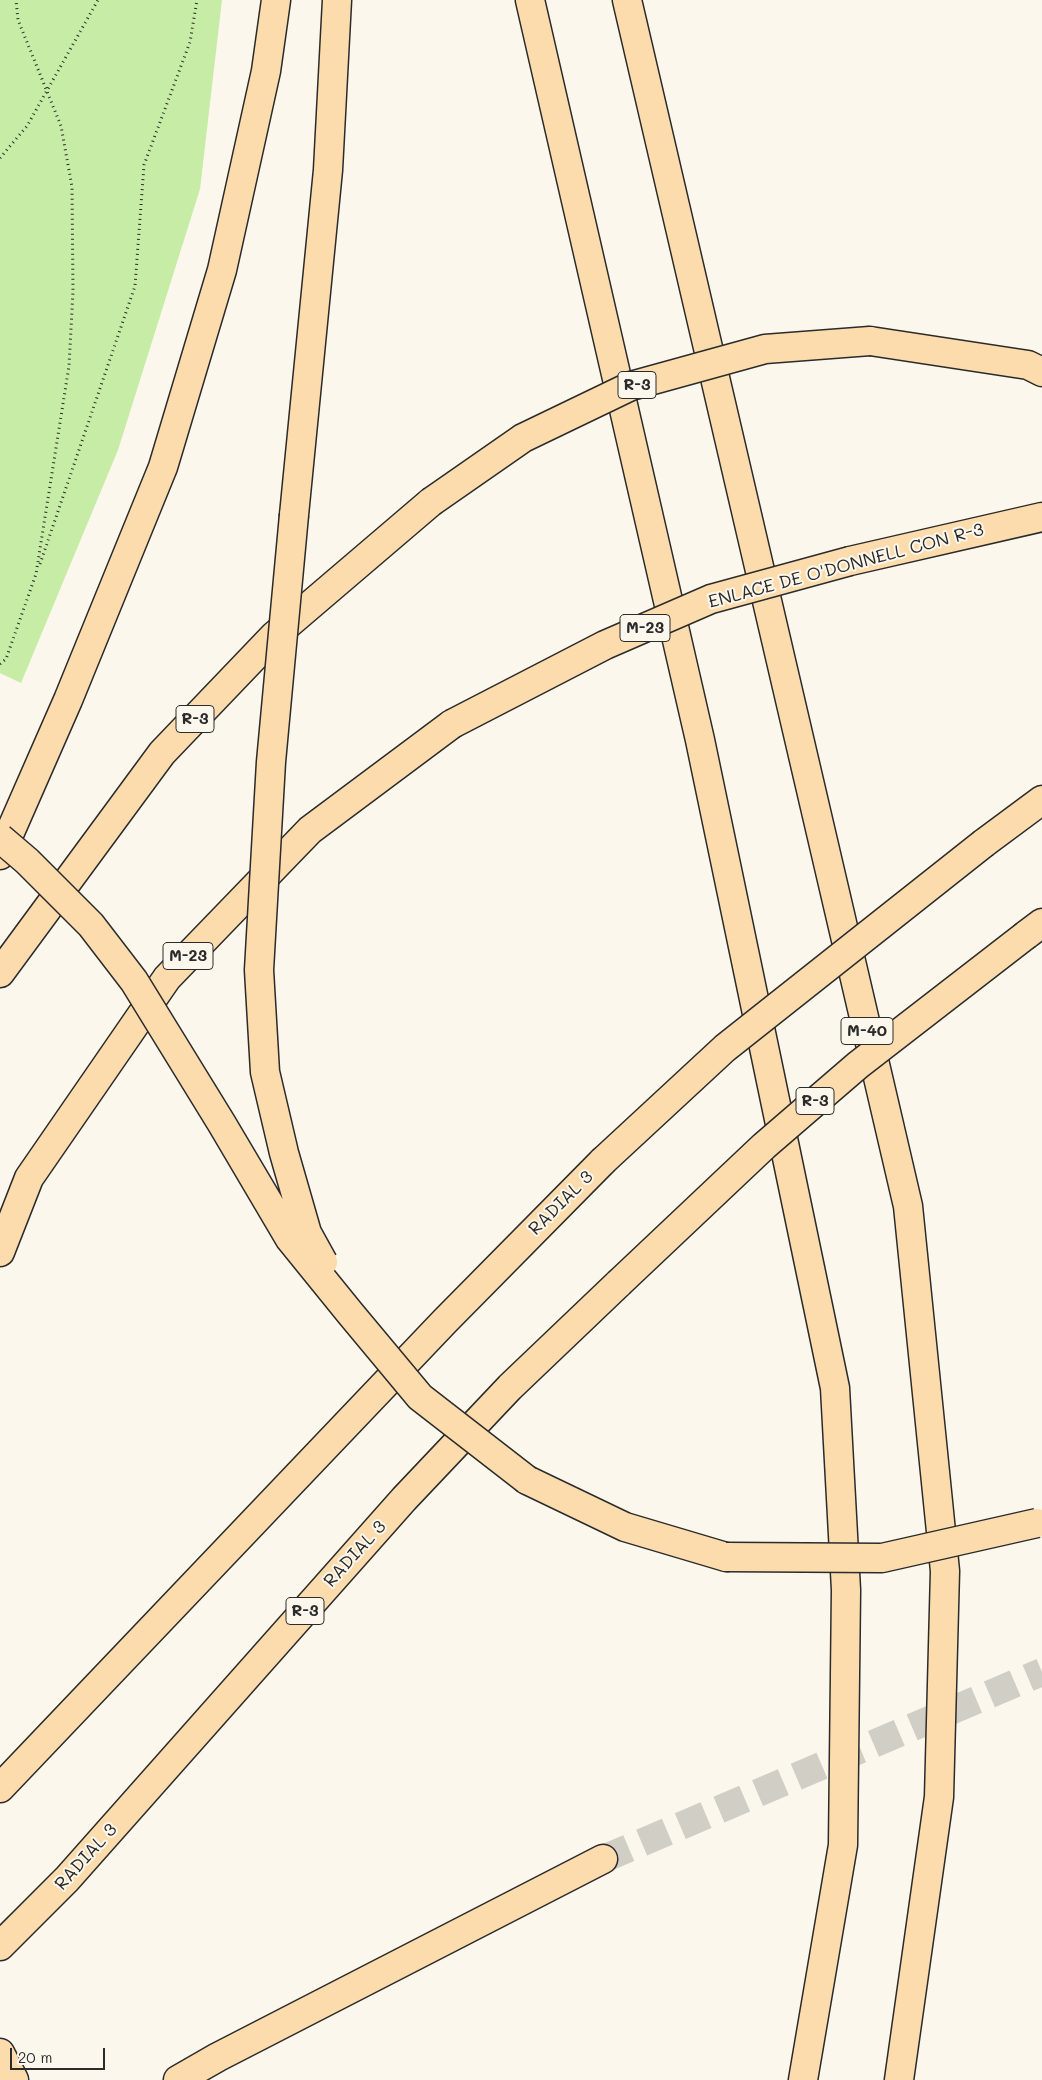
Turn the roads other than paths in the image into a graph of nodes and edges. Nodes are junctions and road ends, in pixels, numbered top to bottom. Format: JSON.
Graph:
{"nodes":[{"id":1,"x":276,"y":0,"type":"edge"},
{"id":2,"x":337,"y":0,"type":"edge"},
{"id":3,"x":530,"y":0,"type":"edge"},
{"id":4,"x":626,"y":0,"type":"edge"},
{"id":5,"x":1042,"y":372,"type":"edge"},
{"id":6,"x":1042,"y":517,"type":"edge"},
{"id":7,"x":1042,"y":800,"type":"edge"},
{"id":8,"x":0,"y":838,"type":"edge"},
{"id":9,"x":0,"y":855,"type":"edge"},
{"id":10,"x":1034,"y":929,"type":"edge"},
{"id":11,"x":0,"y":974,"type":"edge"},
{"id":12,"x":0,"y":1252,"type":"edge"},
{"id":13,"x":350,"y":1313,"type":"junction"},
{"id":14,"x":1040,"y":1522,"type":"edge"},
{"id":15,"x":0,"y":1788,"type":"edge"},
{"id":16,"x":603,"y":1859,"type":"tunnel mouth"},
{"id":17,"x":0,"y":1946,"type":"edge"},
{"id":18,"x":0,"y":2054,"type":"edge"},
{"id":19,"x":14,"y":2080,"type":"edge"},
{"id":20,"x":178,"y":2080,"type":"edge"},
{"id":21,"x":803,"y":2080,"type":"edge"},
{"id":22,"x":899,"y":2080,"type":"edge"}],
"edges":[{"from":1,"to":9,"type":"highway"},
{"from":2,"to":13,"type":"highway","bridge":true},
{"from":3,"to":21,"type":"highway"},
{"from":4,"to":22,"type":"highway","number":"M-40"},
{"from":5,"to":11,"type":"highway","number":"R-3","bridge":true},
{"from":6,"to":12,"type":"highway","name":"ENLACE DE O'DONNELL CON R-3","number":"M-23","bridge":true},
{"from":7,"to":15,"type":"highway","name":"RADIAL 3","bridge":true},
{"from":8,"to":13,"type":"highway","bridge":true},
{"from":10,"to":17,"type":"highway","name":"RADIAL 3","number":"R-3","bridge":true},
{"from":13,"to":14,"type":"highway","bridge":true},
{"from":16,"to":20,"type":"highway"},
{"from":18,"to":19,"type":"highway"}]}
